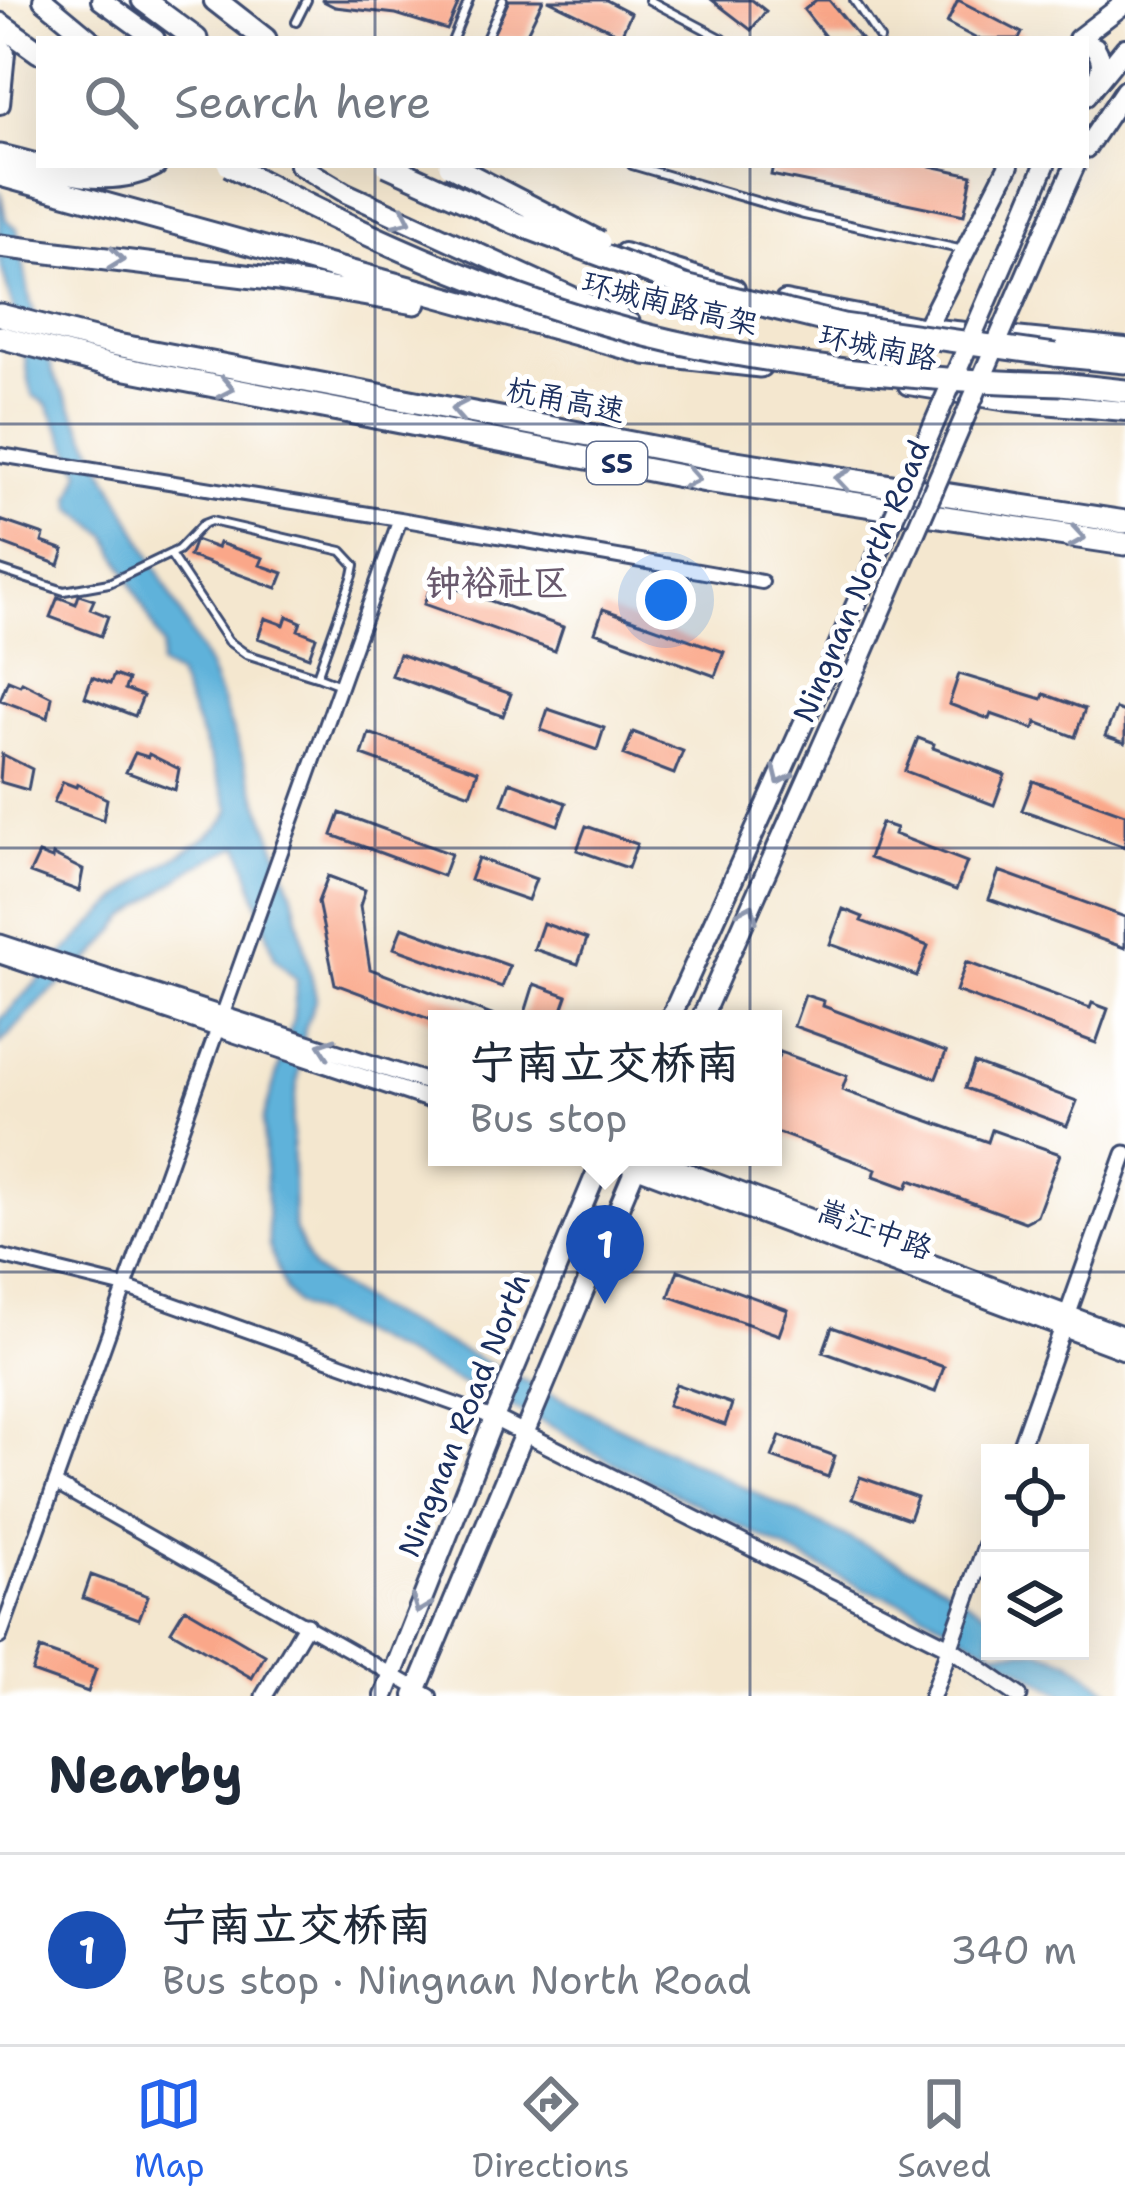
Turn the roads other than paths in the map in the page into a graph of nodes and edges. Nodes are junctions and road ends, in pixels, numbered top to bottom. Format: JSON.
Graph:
{"nodes":[{"id":1,"x":43,"y":0,"type":"edge"},
{"id":2,"x":101,"y":0,"type":"edge"},
{"id":3,"x":143,"y":0,"type":"edge"},
{"id":4,"x":164,"y":0,"type":"edge"},
{"id":5,"x":215,"y":0,"type":"edge"},
{"id":6,"x":307,"y":0,"type":"edge"},
{"id":7,"x":469,"y":0,"type":"edge"},
{"id":8,"x":502,"y":0,"type":"edge"},
{"id":9,"x":649,"y":0,"type":"edge"},
{"id":10,"x":854,"y":0,"type":"edge"},
{"id":11,"x":660,"y":2,"type":"edge"},
{"id":12,"x":1125,"y":3,"type":"edge"},
{"id":13,"x":296,"y":22,"type":"dead end"},
{"id":14,"x":0,"y":25,"type":"edge"},
{"id":15,"x":86,"y":36,"type":"edge"},
{"id":16,"x":151,"y":36,"type":"edge"},
{"id":17,"x":192,"y":36,"type":"edge"},
{"id":18,"x":195,"y":36,"type":"edge"},
{"id":19,"x":261,"y":36,"type":"edge"},
{"id":20,"x":454,"y":36,"type":"edge"},
{"id":21,"x":487,"y":36,"type":"edge"},
{"id":22,"x":718,"y":36,"type":"edge"},
{"id":23,"x":878,"y":36,"type":"edge"},
{"id":24,"x":1082,"y":36,"type":"edge"},
{"id":25,"x":1089,"y":45,"type":"edge"},
{"id":26,"x":0,"y":46,"type":"edge"},
{"id":27,"x":1125,"y":48,"type":"edge"},
{"id":28,"x":36,"y":50,"type":"edge"},
{"id":29,"x":1091,"y":89,"type":"edge"},
{"id":30,"x":1125,"y":90,"type":"edge"},
{"id":31,"x":0,"y":104,"type":"edge"},
{"id":32,"x":1089,"y":144,"type":"edge"},
{"id":33,"x":0,"y":157,"type":"edge"},
{"id":34,"x":36,"y":165,"type":"edge"},
{"id":35,"x":47,"y":168,"type":"edge"},
{"id":36,"x":147,"y":168,"type":"edge"},
{"id":37,"x":235,"y":168,"type":"edge"},
{"id":38,"x":304,"y":168,"type":"edge"},
{"id":39,"x":394,"y":168,"type":"edge"},
{"id":40,"x":408,"y":168,"type":"edge"},
{"id":41,"x":456,"y":168,"type":"edge"},
{"id":42,"x":642,"y":168,"type":"edge"},
{"id":43,"x":1007,"y":168,"type":"edge"},
{"id":44,"x":1044,"y":168,"type":"edge"},
{"id":45,"x":1074,"y":168,"type":"edge"},
{"id":46,"x":0,"y":175,"type":"edge"},
{"id":47,"x":0,"y":246,"type":"edge"},
{"id":48,"x":964,"y":250,"type":"junction"},
{"id":49,"x":685,"y":286,"type":"junction"},
{"id":50,"x":0,"y":315,"type":"edge"},
{"id":51,"x":926,"y":328,"type":"junction"},
{"id":52,"x":552,"y":329,"type":"junction"},
{"id":53,"x":0,"y":338,"type":"edge"},
{"id":54,"x":1125,"y":348,"type":"edge"},
{"id":55,"x":114,"y":355,"type":"junction"},
{"id":56,"x":1125,"y":362,"type":"edge"},
{"id":57,"x":844,"y":371,"type":"junction"},
{"id":58,"x":908,"y":385,"type":"junction"},
{"id":59,"x":1125,"y":391,"type":"edge"},
{"id":60,"x":1125,"y":410,"type":"edge"},
{"id":61,"x":0,"y":455,"type":"edge"},
{"id":62,"x":400,"y":519,"type":"junction"},
{"id":63,"x":1125,"y":522,"type":"edge"},
{"id":64,"x":1125,"y":544,"type":"edge"},
{"id":65,"x":170,"y":554,"type":"junction"},
{"id":66,"x":0,"y":570,"type":"edge"},
{"id":67,"x":762,"y":582,"type":"dead end"},
{"id":68,"x":317,"y":676,"type":"junction"},
{"id":69,"x":340,"y":685,"type":"junction"},
{"id":70,"x":0,"y":943,"type":"edge"},
{"id":71,"x":0,"y":955,"type":"edge"},
{"id":72,"x":674,"y":1010,"type":"edge"},
{"id":73,"x":705,"y":1010,"type":"edge"},
{"id":74,"x":219,"y":1020,"type":"junction"},
{"id":75,"x":428,"y":1082,"type":"edge"},
{"id":76,"x":428,"y":1099,"type":"edge"},
{"id":77,"x":1125,"y":1154,"type":"edge"},
{"id":78,"x":601,"y":1166,"type":"edge"},
{"id":79,"x":639,"y":1166,"type":"edge"},
{"id":80,"x":654,"y":1166,"type":"edge"},
{"id":81,"x":0,"y":1256,"type":"edge"},
{"id":82,"x":125,"y":1287,"type":"junction"},
{"id":83,"x":1064,"y":1321,"type":"junction"},
{"id":84,"x":1125,"y":1336,"type":"edge"},
{"id":85,"x":1125,"y":1351,"type":"edge"},
{"id":86,"x":495,"y":1416,"type":"junction"},
{"id":87,"x":523,"y":1430,"type":"junction"},
{"id":88,"x":1021,"y":1444,"type":"edge"},
{"id":89,"x":56,"y":1484,"type":"junction"},
{"id":90,"x":984,"y":1552,"type":"edge"},
{"id":91,"x":306,"y":1625,"type":"junction"},
{"id":92,"x":0,"y":1637,"type":"edge"},
{"id":93,"x":951,"y":1645,"type":"junction"},
{"id":94,"x":392,"y":1674,"type":"junction"},
{"id":95,"x":420,"y":1693,"type":"edge"},
{"id":96,"x":264,"y":1696,"type":"edge"},
{"id":97,"x":384,"y":1696,"type":"edge"},
{"id":98,"x":932,"y":1696,"type":"edge"},
{"id":99,"x":1019,"y":1696,"type":"edge"}],
"edges":[{"from":1,"to":15,"type":"main road"},
{"from":2,"to":16,"type":"main road"},
{"from":3,"to":17,"type":"highway"},
{"from":4,"to":18,"type":"highway"},
{"from":5,"to":19,"type":"highway"},
{"from":6,"to":13,"type":"lane"},
{"from":7,"to":20,"type":"lane"},
{"from":8,"to":21,"type":"lane"},
{"from":9,"to":11,"type":"lane"},
{"from":10,"to":23,"type":"lane"},
{"from":11,"to":22,"type":"lane"},
{"from":12,"to":24,"type":"main road"},
{"from":14,"to":28,"type":"highway"},
{"from":25,"to":29,"type":"main road"},
{"from":26,"to":31,"type":"main road"},
{"from":27,"to":29,"type":"main road"},
{"from":30,"to":32,"type":"main road"},
{"from":33,"to":34,"type":"highway"},
{"from":35,"to":36,"type":"highway"},
{"from":37,"to":57,"type":"highway","name":"环城南路高架","bridge":true},
{"from":38,"to":58,"type":"main road","name":"环城南路","one_way":true},
{"from":39,"to":49,"type":"highway","name":"环城南路高架","bridge":true},
{"from":40,"to":51,"type":"main road","name":"环城南路"},
{"from":41,"to":49,"type":"highway","bridge":true},
{"from":42,"to":48,"type":"lane"},
{"from":43,"to":48,"type":"main road"},
{"from":44,"to":72,"type":"main road","one_way":true,"bridge":true},
{"from":73,"to":45,"type":"main road","name":"Ningnan North Road","one_way":true,"bridge":true},
{"from":46,"to":52,"type":"highway"},
{"from":47,"to":52,"type":"highway","one_way":true},
{"from":48,"to":51,"type":"main road"},
{"from":49,"to":56,"type":"highway","name":"环城南路高架","bridge":true},
{"from":50,"to":55,"type":"highway","name":"杭甬高速","number":"S5"},
{"from":51,"to":54,"type":"main road","name":"环城南路"},
{"from":51,"to":58,"type":"main road"},
{"from":52,"to":57,"type":"highway","bridge":true},
{"from":53,"to":55,"type":"highway","name":"杭甬高速","number":"S5"},
{"from":63,"to":55,"type":"highway","name":"杭甬高速","number":"S5","one_way":true},
{"from":55,"to":64,"type":"highway","name":"杭甬高速","number":"S5","one_way":true},
{"from":57,"to":59,"type":"highway","name":"环城南路高架","bridge":true},
{"from":58,"to":60,"type":"main road","name":"环城南路"},
{"from":61,"to":62,"type":"street"},
{"from":62,"to":67,"type":"street"},
{"from":62,"to":69,"type":"street"},
{"from":65,"to":66,"type":"lane"},
{"from":65,"to":68,"type":"lane"},
{"from":65,"to":68,"type":"lane"},
{"from":68,"to":69,"type":"lane"},
{"from":69,"to":74,"type":"street"},
{"from":70,"to":74,"type":"street"},
{"from":71,"to":74,"type":"street"},
{"from":75,"to":74,"type":"street","one_way":true},
{"from":74,"to":76,"type":"street"},
{"from":74,"to":82,"type":"street"},
{"from":77,"to":83,"type":"street"},
{"from":78,"to":86,"type":"main road","name":"Ningnan Road North"},
{"from":79,"to":87,"type":"main road"},
{"from":80,"to":83,"type":"main road","name":"嵩江中路"},
{"from":81,"to":82,"type":"street"},
{"from":82,"to":86,"type":"street"},
{"from":82,"to":89,"type":"street"},
{"from":83,"to":84,"type":"main road","name":"嵩江中路"},
{"from":83,"to":85,"type":"main road","name":"嵩江中路"},
{"from":83,"to":88,"type":"street"},
{"from":86,"to":87,"type":"street"},
{"from":86,"to":94,"type":"main road","name":"Ningnan Road North","one_way":true},
{"from":87,"to":93,"type":"street"},
{"from":87,"to":95,"type":"main road"},
{"from":89,"to":91,"type":"street"},
{"from":89,"to":92,"type":"street"},
{"from":90,"to":93,"type":"street"},
{"from":91,"to":94,"type":"street"},
{"from":91,"to":96,"type":"street"},
{"from":93,"to":98,"type":"street"},
{"from":93,"to":99,"type":"street"},
{"from":94,"to":95,"type":"street"},
{"from":94,"to":97,"type":"main road","name":"Ningnan Road North"}]}
